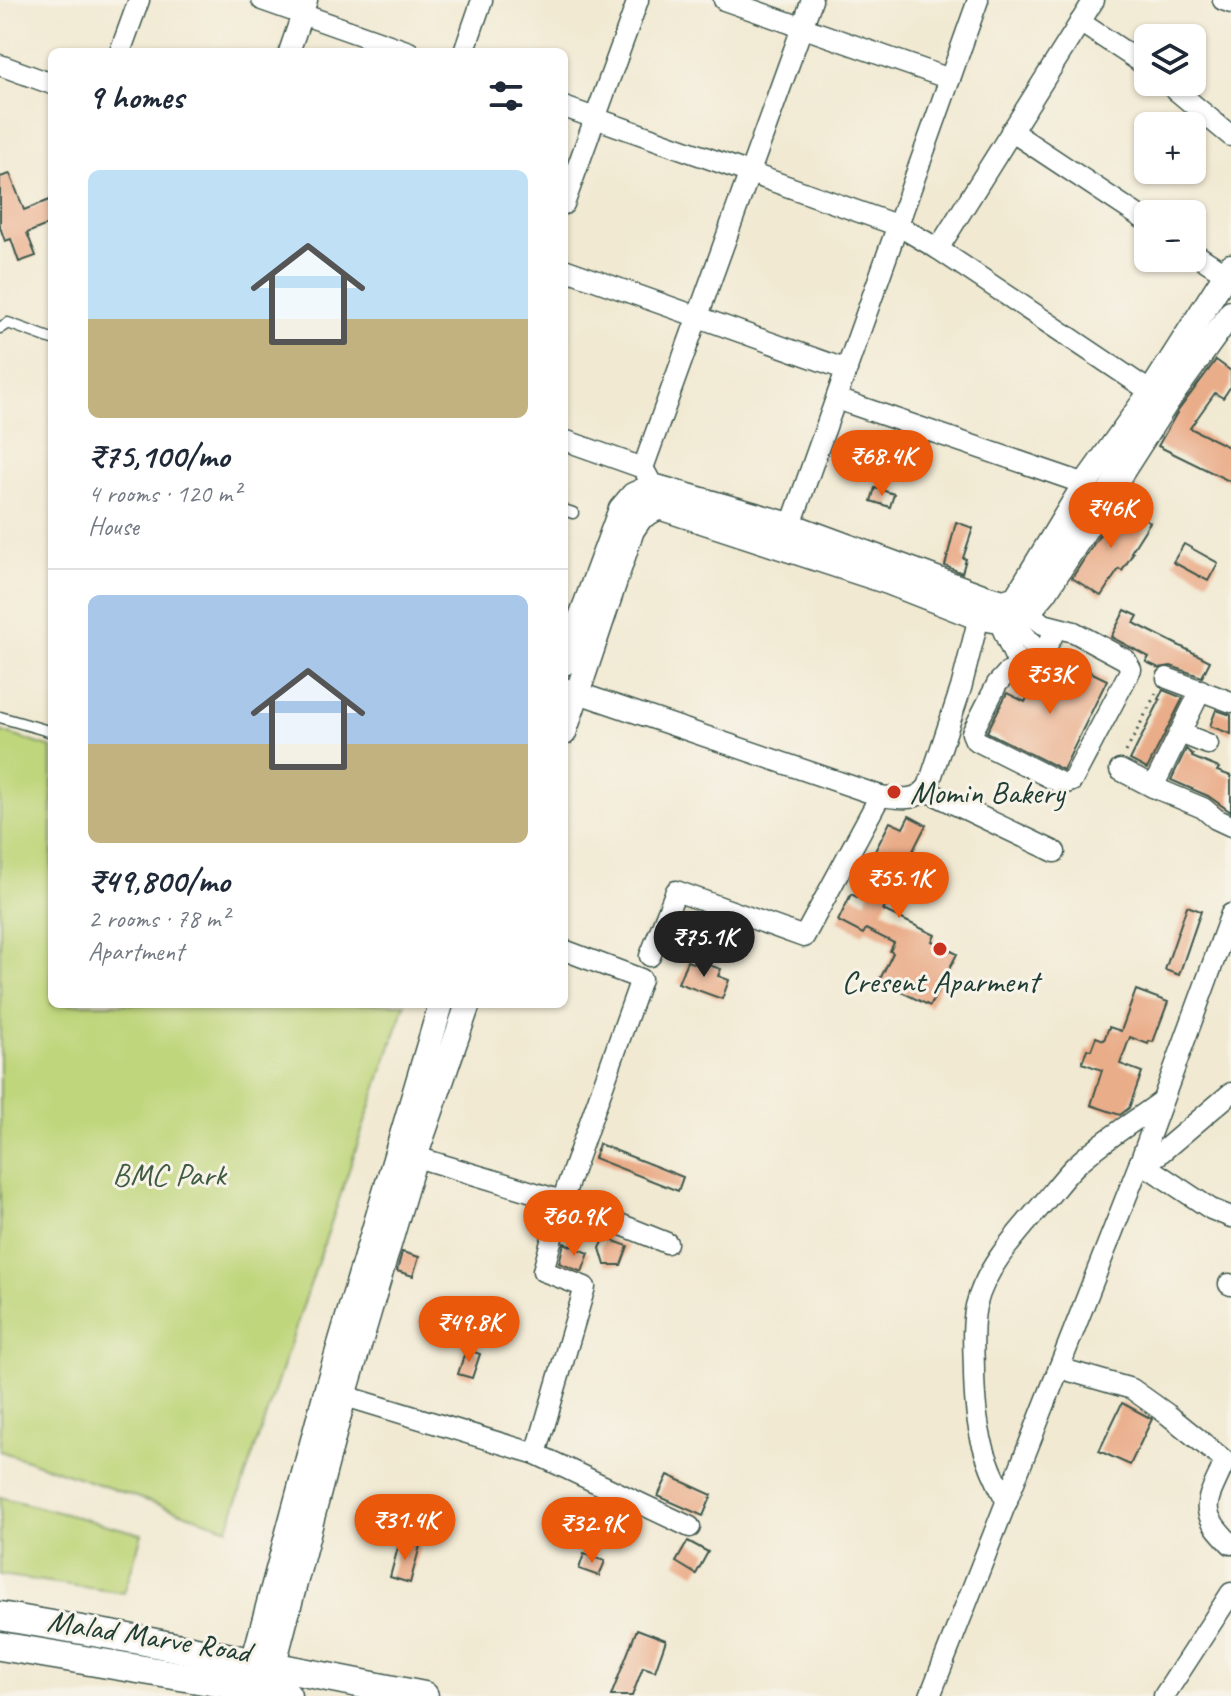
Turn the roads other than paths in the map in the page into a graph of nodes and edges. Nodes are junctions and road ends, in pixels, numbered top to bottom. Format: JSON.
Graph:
{"nodes":[{"id":1,"x":139,"y":0,"type":"edge"},
{"id":2,"x":262,"y":0,"type":"edge"},
{"id":3,"x":482,"y":0,"type":"edge"},
{"id":4,"x":638,"y":0,"type":"edge"},
{"id":5,"x":724,"y":0,"type":"edge"},
{"id":6,"x":812,"y":0,"type":"edge"},
{"id":7,"x":978,"y":0,"type":"edge"},
{"id":8,"x":1094,"y":0,"type":"edge"},
{"id":9,"x":1223,"y":0,"type":"edge"},
{"id":10,"x":1231,"y":3,"type":"edge"},
{"id":11,"x":305,"y":7,"type":"edge"},
{"id":12,"x":1080,"y":22,"type":"junction"},
{"id":13,"x":803,"y":28,"type":"junction"},
{"id":14,"x":121,"y":48,"type":"edge"},
{"id":15,"x":290,"y":48,"type":"edge"},
{"id":16,"x":400,"y":48,"type":"edge"},
{"id":17,"x":465,"y":48,"type":"edge"},
{"id":18,"x":1134,"y":58,"type":"edge"},
{"id":19,"x":0,"y":65,"type":"edge"},
{"id":20,"x":950,"y":79,"type":"junction"},
{"id":21,"x":48,"y":83,"type":"edge"},
{"id":22,"x":1183,"y":96,"type":"edge"},
{"id":23,"x":568,"y":108,"type":"edge"},
{"id":24,"x":595,"y":118,"type":"junction"},
{"id":25,"x":1011,"y":131,"type":"junction"},
{"id":26,"x":1231,"y":136,"type":"edge"},
{"id":27,"x":751,"y":173,"type":"junction"},
{"id":28,"x":568,"y":193,"type":"edge"},
{"id":29,"x":1134,"y":213,"type":"edge"},
{"id":30,"x":899,"y":226,"type":"junction"},
{"id":31,"x":938,"y":249,"type":"junction"},
{"id":32,"x":1206,"y":259,"type":"edge"},
{"id":33,"x":568,"y":270,"type":"edge"},
{"id":34,"x":1228,"y":270,"type":"edge"},
{"id":35,"x":1231,"y":313,"type":"edge"},
{"id":36,"x":699,"y":317,"type":"junction"},
{"id":37,"x":0,"y":328,"type":"edge"},
{"id":38,"x":48,"y":338,"type":"edge"},
{"id":39,"x":1193,"y":346,"type":"junction"},
{"id":40,"x":847,"y":370,"type":"junction"},
{"id":41,"x":1151,"y":392,"type":"junction"},
{"id":42,"x":837,"y":399,"type":"junction"},
{"id":43,"x":568,"y":442,"type":"edge"},
{"id":44,"x":1085,"y":484,"type":"junction"},
{"id":45,"x":651,"y":487,"type":"junction"},
{"id":46,"x":787,"y":536,"type":"junction"},
{"id":47,"x":1000,"y":613,"type":"junction"},
{"id":48,"x":1052,"y":637,"type":"dead end"},
{"id":49,"x":575,"y":656,"type":"edge"},
{"id":50,"x":1041,"y":656,"type":"junction"},
{"id":51,"x":1020,"y":669,"type":"junction"},
{"id":52,"x":1167,"y":678,"type":"road end"},
{"id":53,"x":1201,"y":690,"type":"junction"},
{"id":54,"x":571,"y":691,"type":"edge"},
{"id":55,"x":1231,"y":702,"type":"edge"},
{"id":56,"x":0,"y":717,"type":"edge"},
{"id":57,"x":48,"y":731,"type":"edge"},
{"id":58,"x":1180,"y":733,"type":"junction"},
{"id":59,"x":1208,"y":744,"type":"dead end"},
{"id":60,"x":1120,"y":770,"type":"road end"},
{"id":61,"x":1153,"y":787,"type":"junction"},
{"id":62,"x":925,"y":790,"type":"junction"},
{"id":63,"x":880,"y":796,"type":"junction"},
{"id":64,"x":1231,"y":826,"type":"edge"},
{"id":65,"x":1055,"y":852,"type":"dead end"},
{"id":66,"x":1231,"y":914,"type":"edge"},
{"id":67,"x":568,"y":952,"type":"edge"},
{"id":68,"x":650,"y":956,"type":"dead end"},
{"id":69,"x":440,"y":1008,"type":"edge"},
{"id":70,"x":466,"y":1008,"type":"edge"},
{"id":71,"x":1231,"y":1093,"type":"edge"},
{"id":72,"x":1162,"y":1101,"type":"junction"},
{"id":73,"x":405,"y":1153,"type":"junction"},
{"id":74,"x":1140,"y":1162,"type":"junction"},
{"id":75,"x":562,"y":1201,"type":"junction"},
{"id":76,"x":1231,"y":1217,"type":"edge"},
{"id":77,"x":667,"y":1243,"type":"dead end"},
{"id":78,"x":1059,"y":1368,"type":"junction"},
{"id":79,"x":335,"y":1393,"type":"junction"},
{"id":80,"x":536,"y":1454,"type":"junction"},
{"id":81,"x":1228,"y":1459,"type":"edge"},
{"id":82,"x":1007,"y":1502,"type":"junction"},
{"id":83,"x":690,"y":1527,"type":"dead end"},
{"id":84,"x":1231,"y":1544,"type":"edge"},
{"id":85,"x":1231,"y":1593,"type":"edge"},
{"id":86,"x":12,"y":1618,"type":"edge"},
{"id":87,"x":149,"y":1642,"type":"junction"},
{"id":88,"x":8,"y":1647,"type":"edge"},
{"id":89,"x":143,"y":1670,"type":"junction"},
{"id":90,"x":283,"y":1682,"type":"edge"},
{"id":91,"x":424,"y":1696,"type":"edge"},
{"id":92,"x":930,"y":1696,"type":"edge"},
{"id":93,"x":1164,"y":1696,"type":"edge"}],
"edges":[{"from":1,"to":14,"type":"street"},
{"from":2,"to":11,"type":"street"},
{"from":3,"to":17,"type":"street"},
{"from":4,"to":24,"type":"street"},
{"from":5,"to":13,"type":"street"},
{"from":6,"to":13,"type":"street"},
{"from":7,"to":20,"type":"street"},
{"from":8,"to":12,"type":"street"},
{"from":9,"to":10,"type":"street"},
{"from":11,"to":15,"type":"street"},
{"from":11,"to":16,"type":"street"},
{"from":12,"to":18,"type":"street"},
{"from":12,"to":25,"type":"street"},
{"from":13,"to":20,"type":"street"},
{"from":13,"to":27,"type":"street"},
{"from":19,"to":21,"type":"street"},
{"from":20,"to":30,"type":"street"},
{"from":22,"to":26,"type":"street"},
{"from":23,"to":24,"type":"street"},
{"from":24,"to":27,"type":"street"},
{"from":24,"to":28,"type":"street"},
{"from":25,"to":29,"type":"street"},
{"from":25,"to":31,"type":"street"},
{"from":27,"to":30,"type":"street"},
{"from":27,"to":36,"type":"street"},
{"from":30,"to":31,"type":"street"},
{"from":30,"to":40,"type":"street"},
{"from":31,"to":41,"type":"street"},
{"from":32,"to":34,"type":"street"},
{"from":33,"to":36,"type":"street"},
{"from":34,"to":39,"type":"street"},
{"from":35,"to":39,"type":"street"},
{"from":36,"to":40,"type":"street"},
{"from":36,"to":45,"type":"street"},
{"from":37,"to":38,"type":"lane"},
{"from":39,"to":41,"type":"street"},
{"from":39,"to":47,"type":"street"},
{"from":40,"to":42,"type":"street"},
{"from":41,"to":44,"type":"street"},
{"from":42,"to":44,"type":"street"},
{"from":42,"to":46,"type":"street"},
{"from":43,"to":45,"type":"street"},
{"from":44,"to":47,"type":"street"},
{"from":45,"to":46,"type":"street"},
{"from":45,"to":49,"type":"street"},
{"from":46,"to":47,"type":"street"},
{"from":47,"to":50,"type":"street"},
{"from":47,"to":51,"type":"street"},
{"from":47,"to":51,"type":"street"},
{"from":47,"to":62,"type":"street"},
{"from":48,"to":50,"type":"street"},
{"from":49,"to":54,"type":"street"},
{"from":50,"to":51,"type":"street"},
{"from":52,"to":53,"type":"street"},
{"from":53,"to":55,"type":"street"},
{"from":53,"to":58,"type":"street"},
{"from":54,"to":63,"type":"street"},
{"from":56,"to":57,"type":"lane"},
{"from":58,"to":59,"type":"street"},
{"from":58,"to":61,"type":"street"},
{"from":60,"to":61,"type":"street"},
{"from":61,"to":64,"type":"street"},
{"from":62,"to":63,"type":"street"},
{"from":62,"to":65,"type":"street"},
{"from":63,"to":68,"type":"street"},
{"from":66,"to":72,"type":"street"},
{"from":67,"to":75,"type":"street"},
{"from":69,"to":73,"type":"street"},
{"from":70,"to":73,"type":"street"},
{"from":71,"to":74,"type":"street"},
{"from":72,"to":74,"type":"street"},
{"from":72,"to":82,"type":"street"},
{"from":73,"to":75,"type":"street"},
{"from":73,"to":79,"type":"street"},
{"from":74,"to":76,"type":"street"},
{"from":74,"to":78,"type":"street"},
{"from":75,"to":77,"type":"street"},
{"from":75,"to":80,"type":"street"},
{"from":78,"to":81,"type":"street"},
{"from":78,"to":82,"type":"street"},
{"from":79,"to":80,"type":"street"},
{"from":79,"to":90,"type":"street"},
{"from":80,"to":83,"type":"street"},
{"from":81,"to":84,"type":"street"},
{"from":82,"to":92,"type":"street"},
{"from":85,"to":93,"type":"street"},
{"from":86,"to":87,"type":"main road","name":"Malad Marve Road"},
{"from":86,"to":88,"type":"main road"},
{"from":87,"to":89,"type":"main road"},
{"from":87,"to":90,"type":"main road","name":"Malad Marve Road"},
{"from":88,"to":89,"type":"main road","name":"Malad Marve Road"},
{"from":89,"to":90,"type":"main road","name":"Malad Marve Road"},
{"from":90,"to":91,"type":"main road"}]}
